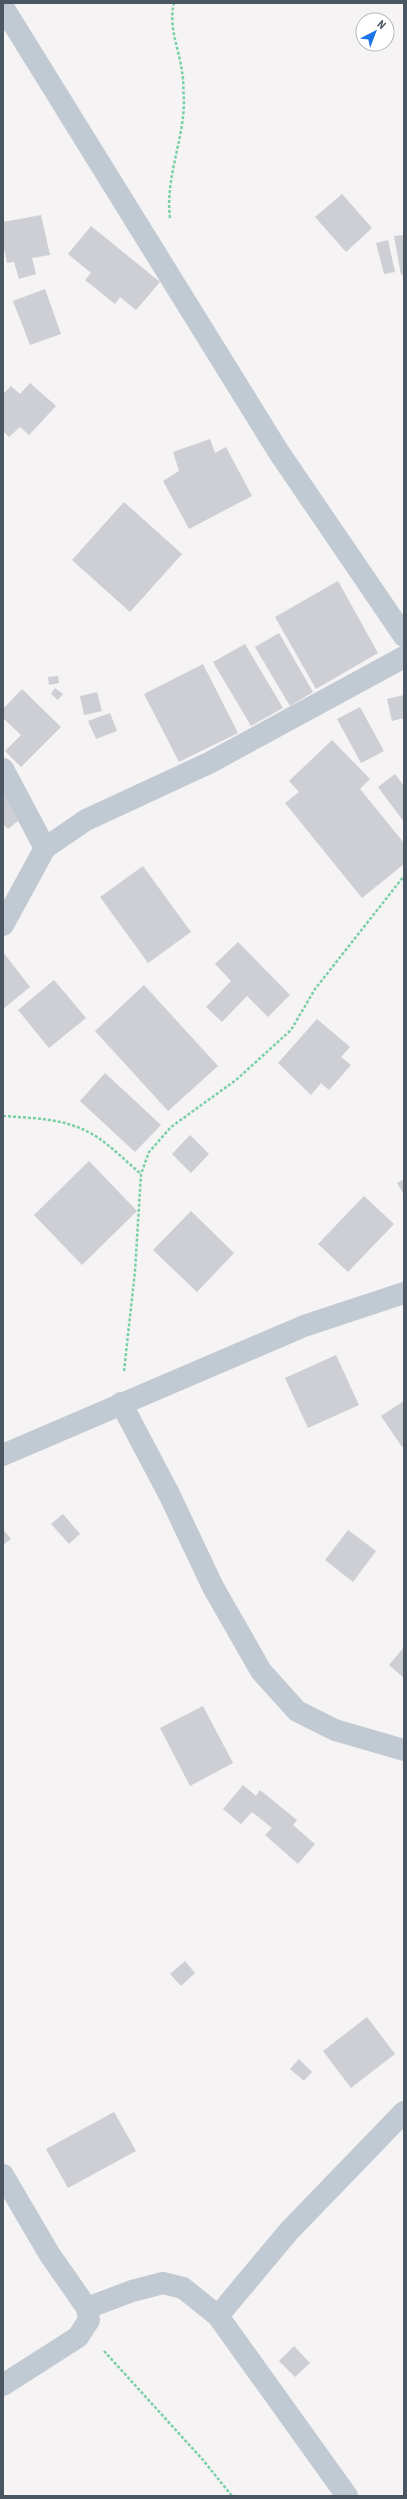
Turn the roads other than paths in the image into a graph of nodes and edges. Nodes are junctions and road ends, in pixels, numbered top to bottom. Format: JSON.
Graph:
{"nodes":[{"id":1,"x":3,"y":7,"type":"edge"},
{"id":2,"x":404,"y":636,"type":"edge"},
{"id":3,"x":404,"y":657,"type":"edge"},
{"id":4,"x":3,"y":769,"type":"edge"},
{"id":5,"x":45,"y":848,"type":"junction"},
{"id":6,"x":3,"y":925,"type":"edge"},
{"id":7,"x":404,"y":1293,"type":"edge"},
{"id":8,"x":121,"y":1403,"type":"junction"},
{"id":9,"x":3,"y":1456,"type":"edge"},
{"id":10,"x":404,"y":1750,"type":"edge"},
{"id":11,"x":404,"y":2112,"type":"edge"},
{"id":12,"x":3,"y":2175,"type":"edge"},
{"id":13,"x":87,"y":2308,"type":"junction"},
{"id":14,"x":218,"y":2316,"type":"junction"},
{"id":15,"x":3,"y":2385,"type":"edge"},
{"id":16,"x":347,"y":2496,"type":"edge"}],
"edges":[{"from":1,"to":2,"type":"street"},
{"from":3,"to":5,"type":"street"},
{"from":4,"to":5,"type":"street"},
{"from":5,"to":6,"type":"street"},
{"from":7,"to":8,"type":"street"},
{"from":8,"to":9,"type":"street"},
{"from":8,"to":10,"type":"street"},
{"from":11,"to":14,"type":"street"},
{"from":12,"to":13,"type":"street"},
{"from":13,"to":14,"type":"street"},
{"from":13,"to":15,"type":"street"},
{"from":14,"to":16,"type":"street"}]}
